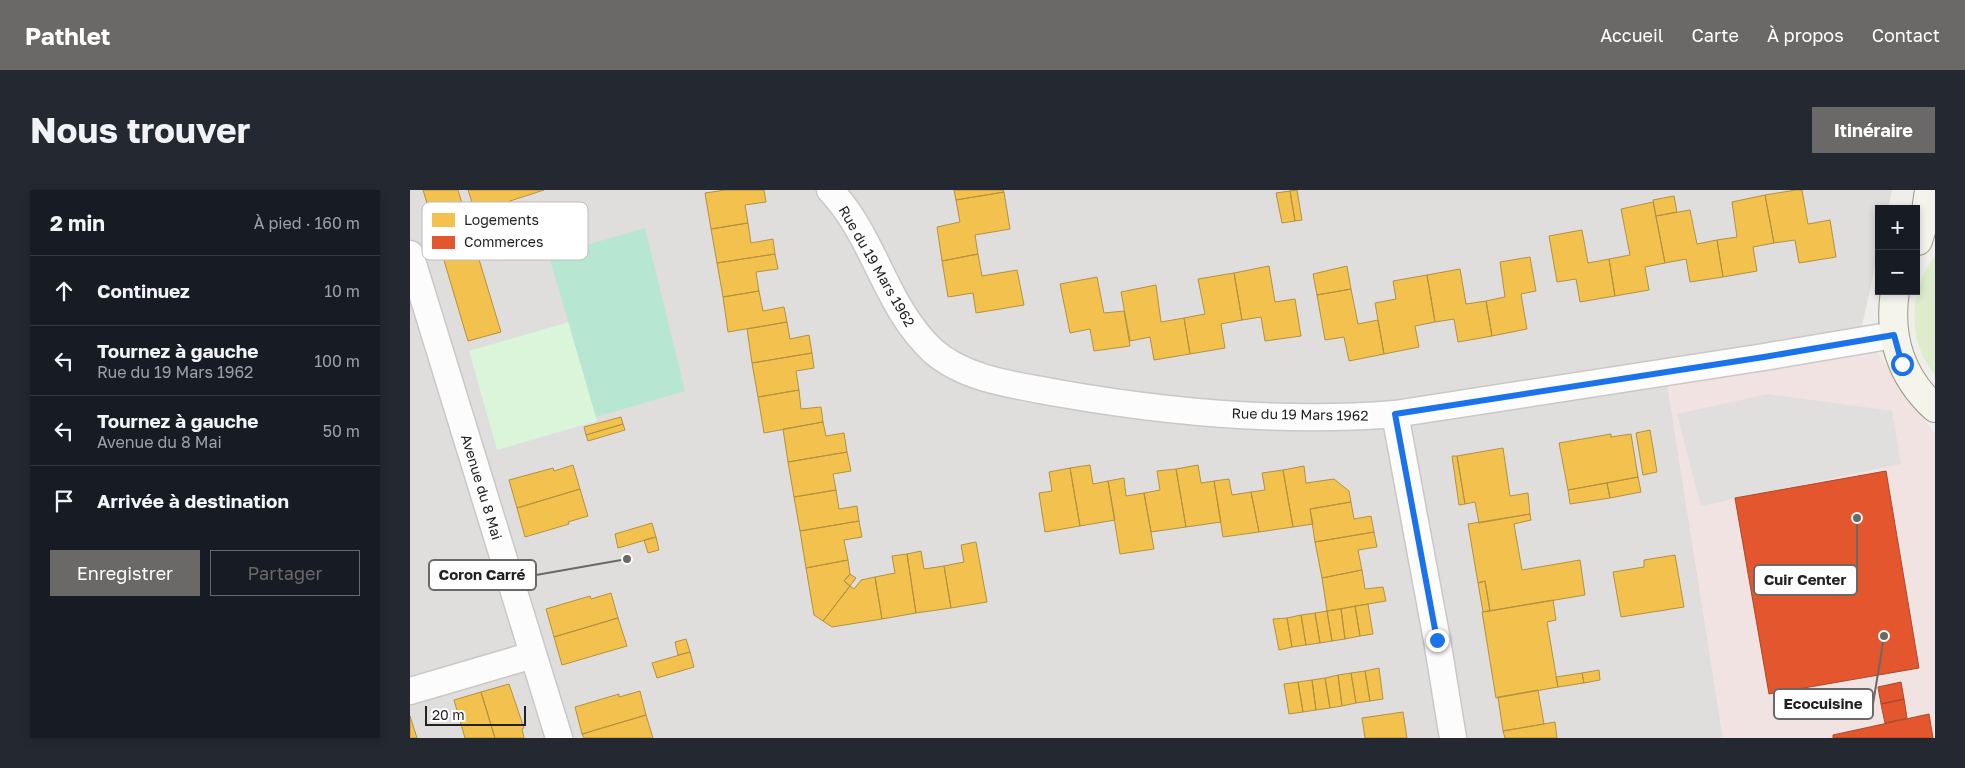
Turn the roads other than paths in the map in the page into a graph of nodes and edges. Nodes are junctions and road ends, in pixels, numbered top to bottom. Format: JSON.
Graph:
{"nodes":[{"id":1,"x":830,"y":190,"type":"edge"},
{"id":2,"x":1929,"y":190,"type":"edge"},
{"id":3,"x":1923,"y":236,"type":"edge"},
{"id":4,"x":410,"y":254,"type":"edge"},
{"id":5,"x":1895,"y":295,"type":"edge"},
{"id":6,"x":1894,"y":335,"type":"junction"},
{"id":7,"x":1935,"y":408,"type":"edge"},
{"id":8,"x":1395,"y":414,"type":"junction"},
{"id":9,"x":533,"y":655,"type":"junction"},
{"id":10,"x":410,"y":691,"type":"edge"},
{"id":11,"x":559,"y":738,"type":"edge"},
{"id":12,"x":1453,"y":738,"type":"edge"}],
"edges":[{"from":1,"to":8,"type":"street","name":"Rue du 19 Mars 1962"},
{"from":2,"to":3,"type":"main road"},
{"from":4,"to":9,"type":"street","name":"Avenue du 8 Mai"},
{"from":5,"to":6,"type":"main road"},
{"from":6,"to":7,"type":"main road"},
{"from":6,"to":8,"type":"street","name":"Rue du 19 Mars 1962"},
{"from":8,"to":12,"type":"street"},
{"from":9,"to":10,"type":"street"},
{"from":9,"to":11,"type":"street","name":"Avenue du 8 Mai"}]}
